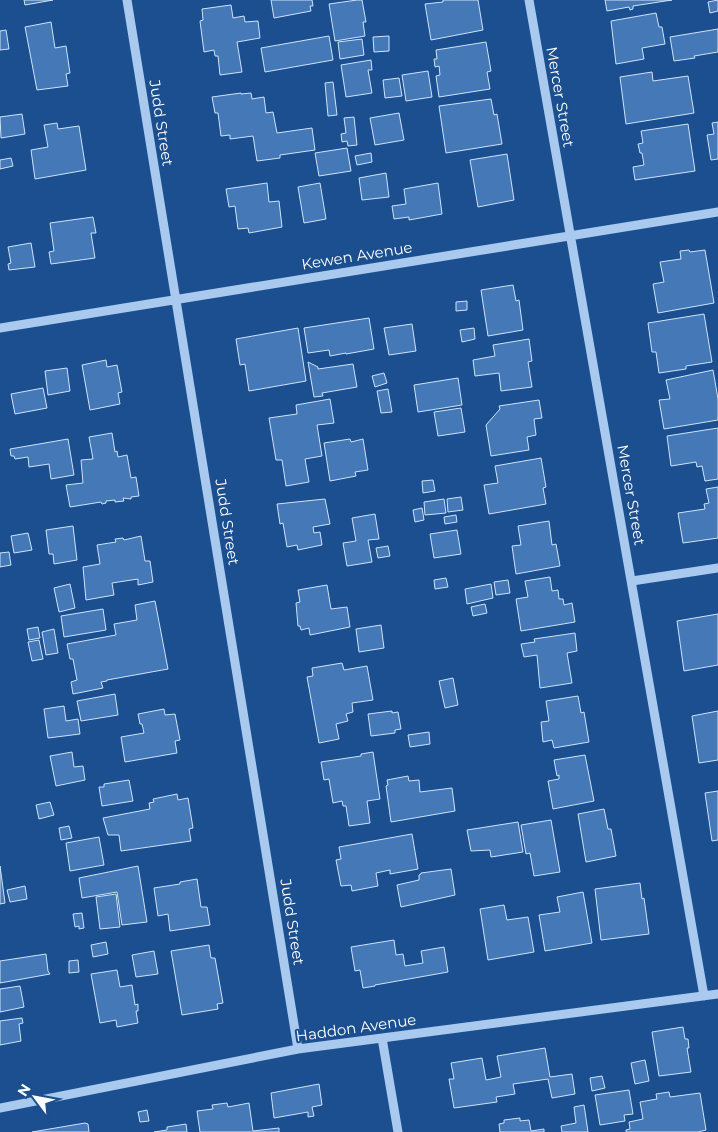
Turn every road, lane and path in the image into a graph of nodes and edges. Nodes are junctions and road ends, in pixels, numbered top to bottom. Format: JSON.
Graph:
{"nodes":[{"id":1,"x":128,"y":0,"type":"edge"},
{"id":2,"x":529,"y":0,"type":"edge"},
{"id":3,"x":718,"y":212,"type":"edge"},
{"id":4,"x":572,"y":236,"type":"junction"},
{"id":5,"x":176,"y":299,"type":"junction"},
{"id":6,"x":0,"y":328,"type":"edge"},
{"id":7,"x":718,"y":568,"type":"edge"},
{"id":8,"x":632,"y":580,"type":"junction"},
{"id":9,"x":718,"y":994,"type":"edge"},
{"id":10,"x":704,"y":996,"type":"junction"},
{"id":11,"x":382,"y":1038,"type":"junction"},
{"id":12,"x":298,"y":1049,"type":"junction"},
{"id":13,"x":0,"y":1108,"type":"edge"},
{"id":14,"x":398,"y":1132,"type":"edge"}],
"edges":[{"from":1,"to":5,"type":"street","name":"Judd Street"},
{"from":2,"to":4,"type":"street","name":"Mercer Street"},
{"from":3,"to":4,"type":"street","name":"Kewen Avenue"},
{"from":4,"to":5,"type":"street","name":"Kewen Avenue"},
{"from":4,"to":8,"type":"street","name":"Mercer Street"},
{"from":5,"to":6,"type":"street","name":"Kewen Avenue"},
{"from":5,"to":12,"type":"street","name":"Judd Street"},
{"from":7,"to":8,"type":"street"},
{"from":8,"to":10,"type":"street","name":"Mercer Street"},
{"from":9,"to":10,"type":"street","name":"Haddon Avenue"},
{"from":10,"to":11,"type":"street","name":"Haddon Avenue"},
{"from":11,"to":12,"type":"street","name":"Haddon Avenue"},
{"from":11,"to":14,"type":"street"},
{"from":12,"to":13,"type":"street","name":"Haddon Avenue"}]}
